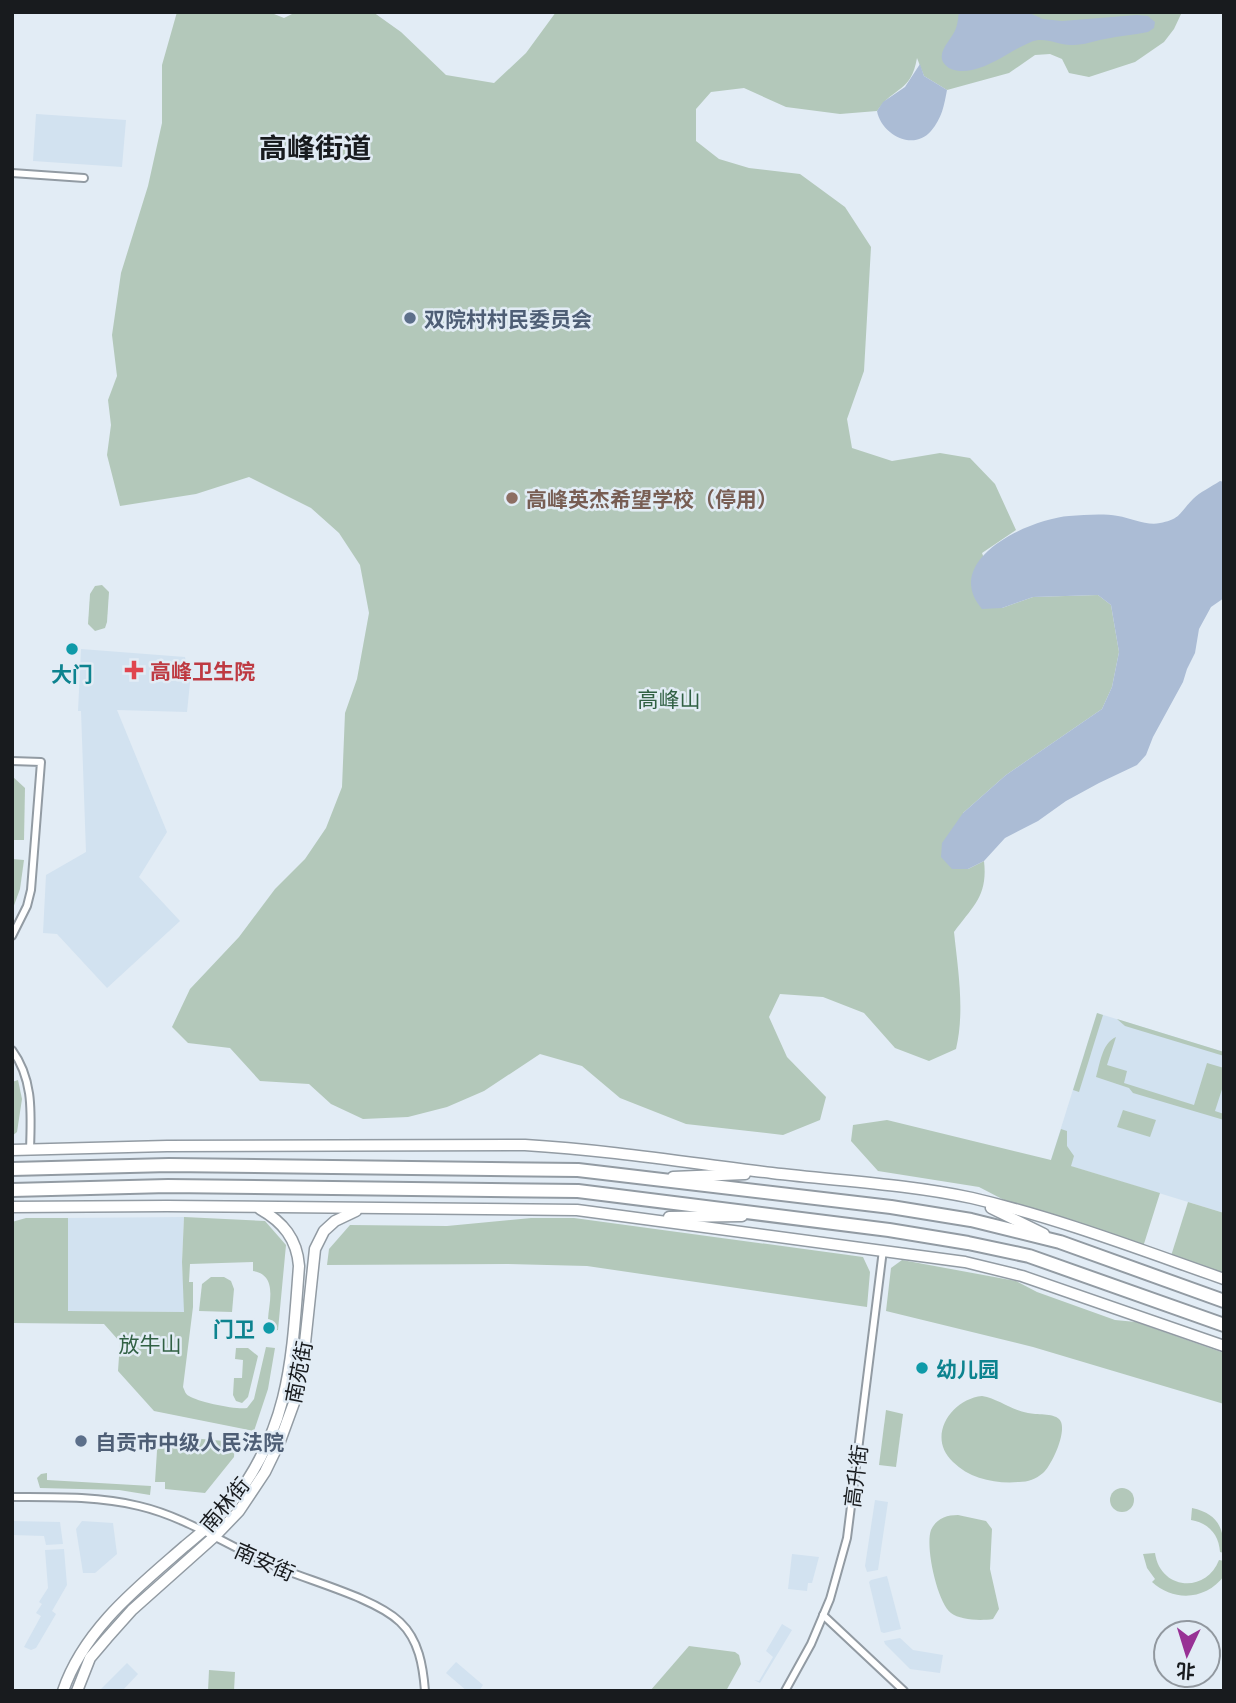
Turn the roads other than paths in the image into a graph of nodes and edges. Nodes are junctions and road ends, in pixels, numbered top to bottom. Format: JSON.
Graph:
{"nodes":[{"id":1,"x":12,"y":173,"type":"edge"},
{"id":2,"x":84,"y":178,"type":"dead end"},
{"id":3,"x":12,"y":761,"type":"edge"},
{"id":4,"x":12,"y":936,"type":"edge"},
{"id":5,"x":12,"y":1050,"type":"edge"},
{"id":6,"x":12,"y":1150,"type":"edge"},
{"id":7,"x":30,"y":1150,"type":"junction"},
{"id":8,"x":12,"y":1169,"type":"edge"},
{"id":9,"x":774,"y":1173,"type":"junction"},
{"id":10,"x":642,"y":1178,"type":"junction"},
{"id":11,"x":12,"y":1190,"type":"edge"},
{"id":12,"x":971,"y":1198,"type":"junction"},
{"id":13,"x":257,"y":1207,"type":"junction"},
{"id":14,"x":12,"y":1208,"type":"edge"},
{"id":15,"x":360,"y":1209,"type":"junction"},
{"id":16,"x":764,"y":1216,"type":"junction"},
{"id":17,"x":641,"y":1218,"type":"junction"},
{"id":18,"x":1060,"y":1242,"type":"junction"},
{"id":19,"x":883,"y":1250,"type":"junction"},
{"id":20,"x":1224,"y":1279,"type":"edge"},
{"id":21,"x":1224,"y":1301,"type":"edge"},
{"id":22,"x":1224,"y":1325,"type":"edge"},
{"id":23,"x":1224,"y":1346,"type":"edge"},
{"id":24,"x":12,"y":1497,"type":"edge"},
{"id":25,"x":203,"y":1531,"type":"junction"},
{"id":26,"x":215,"y":1536,"type":"junction"},
{"id":27,"x":823,"y":1615,"type":"junction"},
{"id":28,"x":63,"y":1691,"type":"edge"},
{"id":29,"x":77,"y":1691,"type":"edge"},
{"id":30,"x":425,"y":1691,"type":"edge"},
{"id":31,"x":785,"y":1691,"type":"edge"},
{"id":32,"x":904,"y":1691,"type":"edge"}],
"edges":[{"from":1,"to":2,"type":"street"},
{"from":3,"to":4,"type":"street"},
{"from":5,"to":7,"type":"street"},
{"from":6,"to":7,"type":"street"},
{"from":7,"to":9,"type":"street"},
{"from":8,"to":10,"type":"highway"},
{"from":9,"to":10,"type":"street"},
{"from":9,"to":12,"type":"street"},
{"from":10,"to":18,"type":"highway"},
{"from":11,"to":16,"type":"highway"},
{"from":12,"to":18,"type":"street"},
{"from":12,"to":20,"type":"street"},
{"from":13,"to":14,"type":"street"},
{"from":13,"to":15,"type":"street"},
{"from":13,"to":25,"type":"street","name":"南林街"},
{"from":15,"to":17,"type":"street"},
{"from":15,"to":26,"type":"street","name":"南苑街"},
{"from":16,"to":17,"type":"street"},
{"from":16,"to":22,"type":"highway"},
{"from":17,"to":19,"type":"street"},
{"from":18,"to":21,"type":"highway"},
{"from":19,"to":23,"type":"street"},
{"from":19,"to":27,"type":"street","name":"高升街"},
{"from":24,"to":25,"type":"street","name":"南安街"},
{"from":25,"to":26,"type":"street","name":"南安街"},
{"from":25,"to":28,"type":"street","name":"南林街"},
{"from":26,"to":29,"type":"street","name":"南林街"},
{"from":26,"to":30,"type":"street","name":"南安街"},
{"from":27,"to":31,"type":"street","name":"高升街"},
{"from":27,"to":32,"type":"street"}]}
